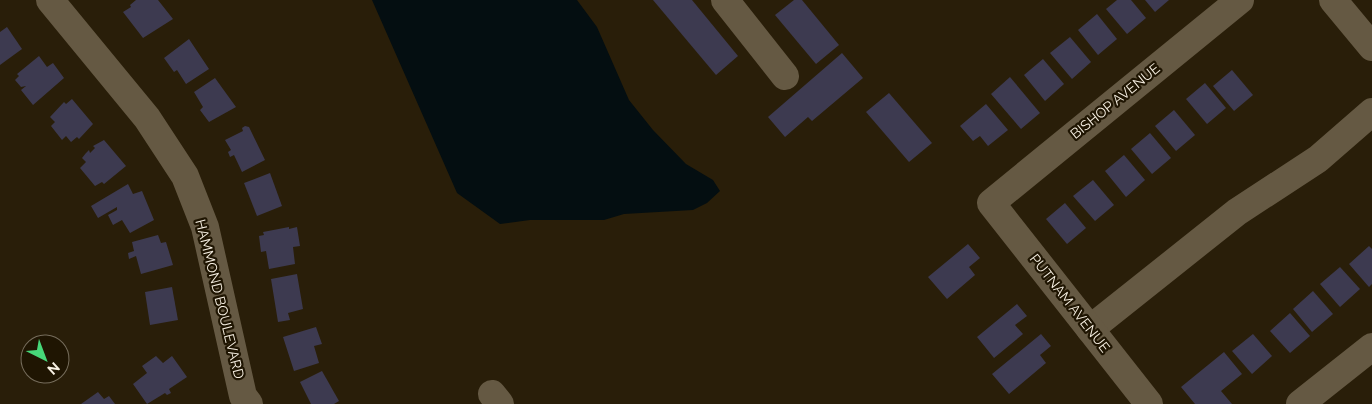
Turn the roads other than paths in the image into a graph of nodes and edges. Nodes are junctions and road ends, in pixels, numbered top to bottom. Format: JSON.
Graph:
{"nodes":[{"id":1,"x":50,"y":0,"type":"edge"},
{"id":2,"x":725,"y":0,"type":"edge"},
{"id":3,"x":1240,"y":0,"type":"edge"},
{"id":4,"x":1333,"y":0,"type":"edge"},
{"id":5,"x":1372,"y":47,"type":"edge"},
{"id":6,"x":784,"y":76,"type":"dead end"},
{"id":7,"x":1372,"y":112,"type":"edge"},
{"id":8,"x":991,"y":203,"type":"joint"},
{"id":9,"x":1090,"y":329,"type":"junction"},
{"id":10,"x":1372,"y":347,"type":"edge"},
{"id":11,"x":241,"y":401,"type":"edge"},
{"id":12,"x":1149,"y":404,"type":"edge"},
{"id":13,"x":1300,"y":404,"type":"edge"}],
"edges":[{"from":1,"to":11,"type":"street","name":"HAMMOND BOULEVARD"},
{"from":2,"to":6,"type":"street"},
{"from":3,"to":8,"type":"street","name":"BISHOP AVENUE"},
{"from":4,"to":5,"type":"street"},
{"from":7,"to":9,"type":"street"},
{"from":8,"to":9,"type":"street","name":"PUTNAM AVENUE"},
{"from":9,"to":12,"type":"street","name":"PUTNAM AVENUE"},
{"from":10,"to":13,"type":"street"}]}
